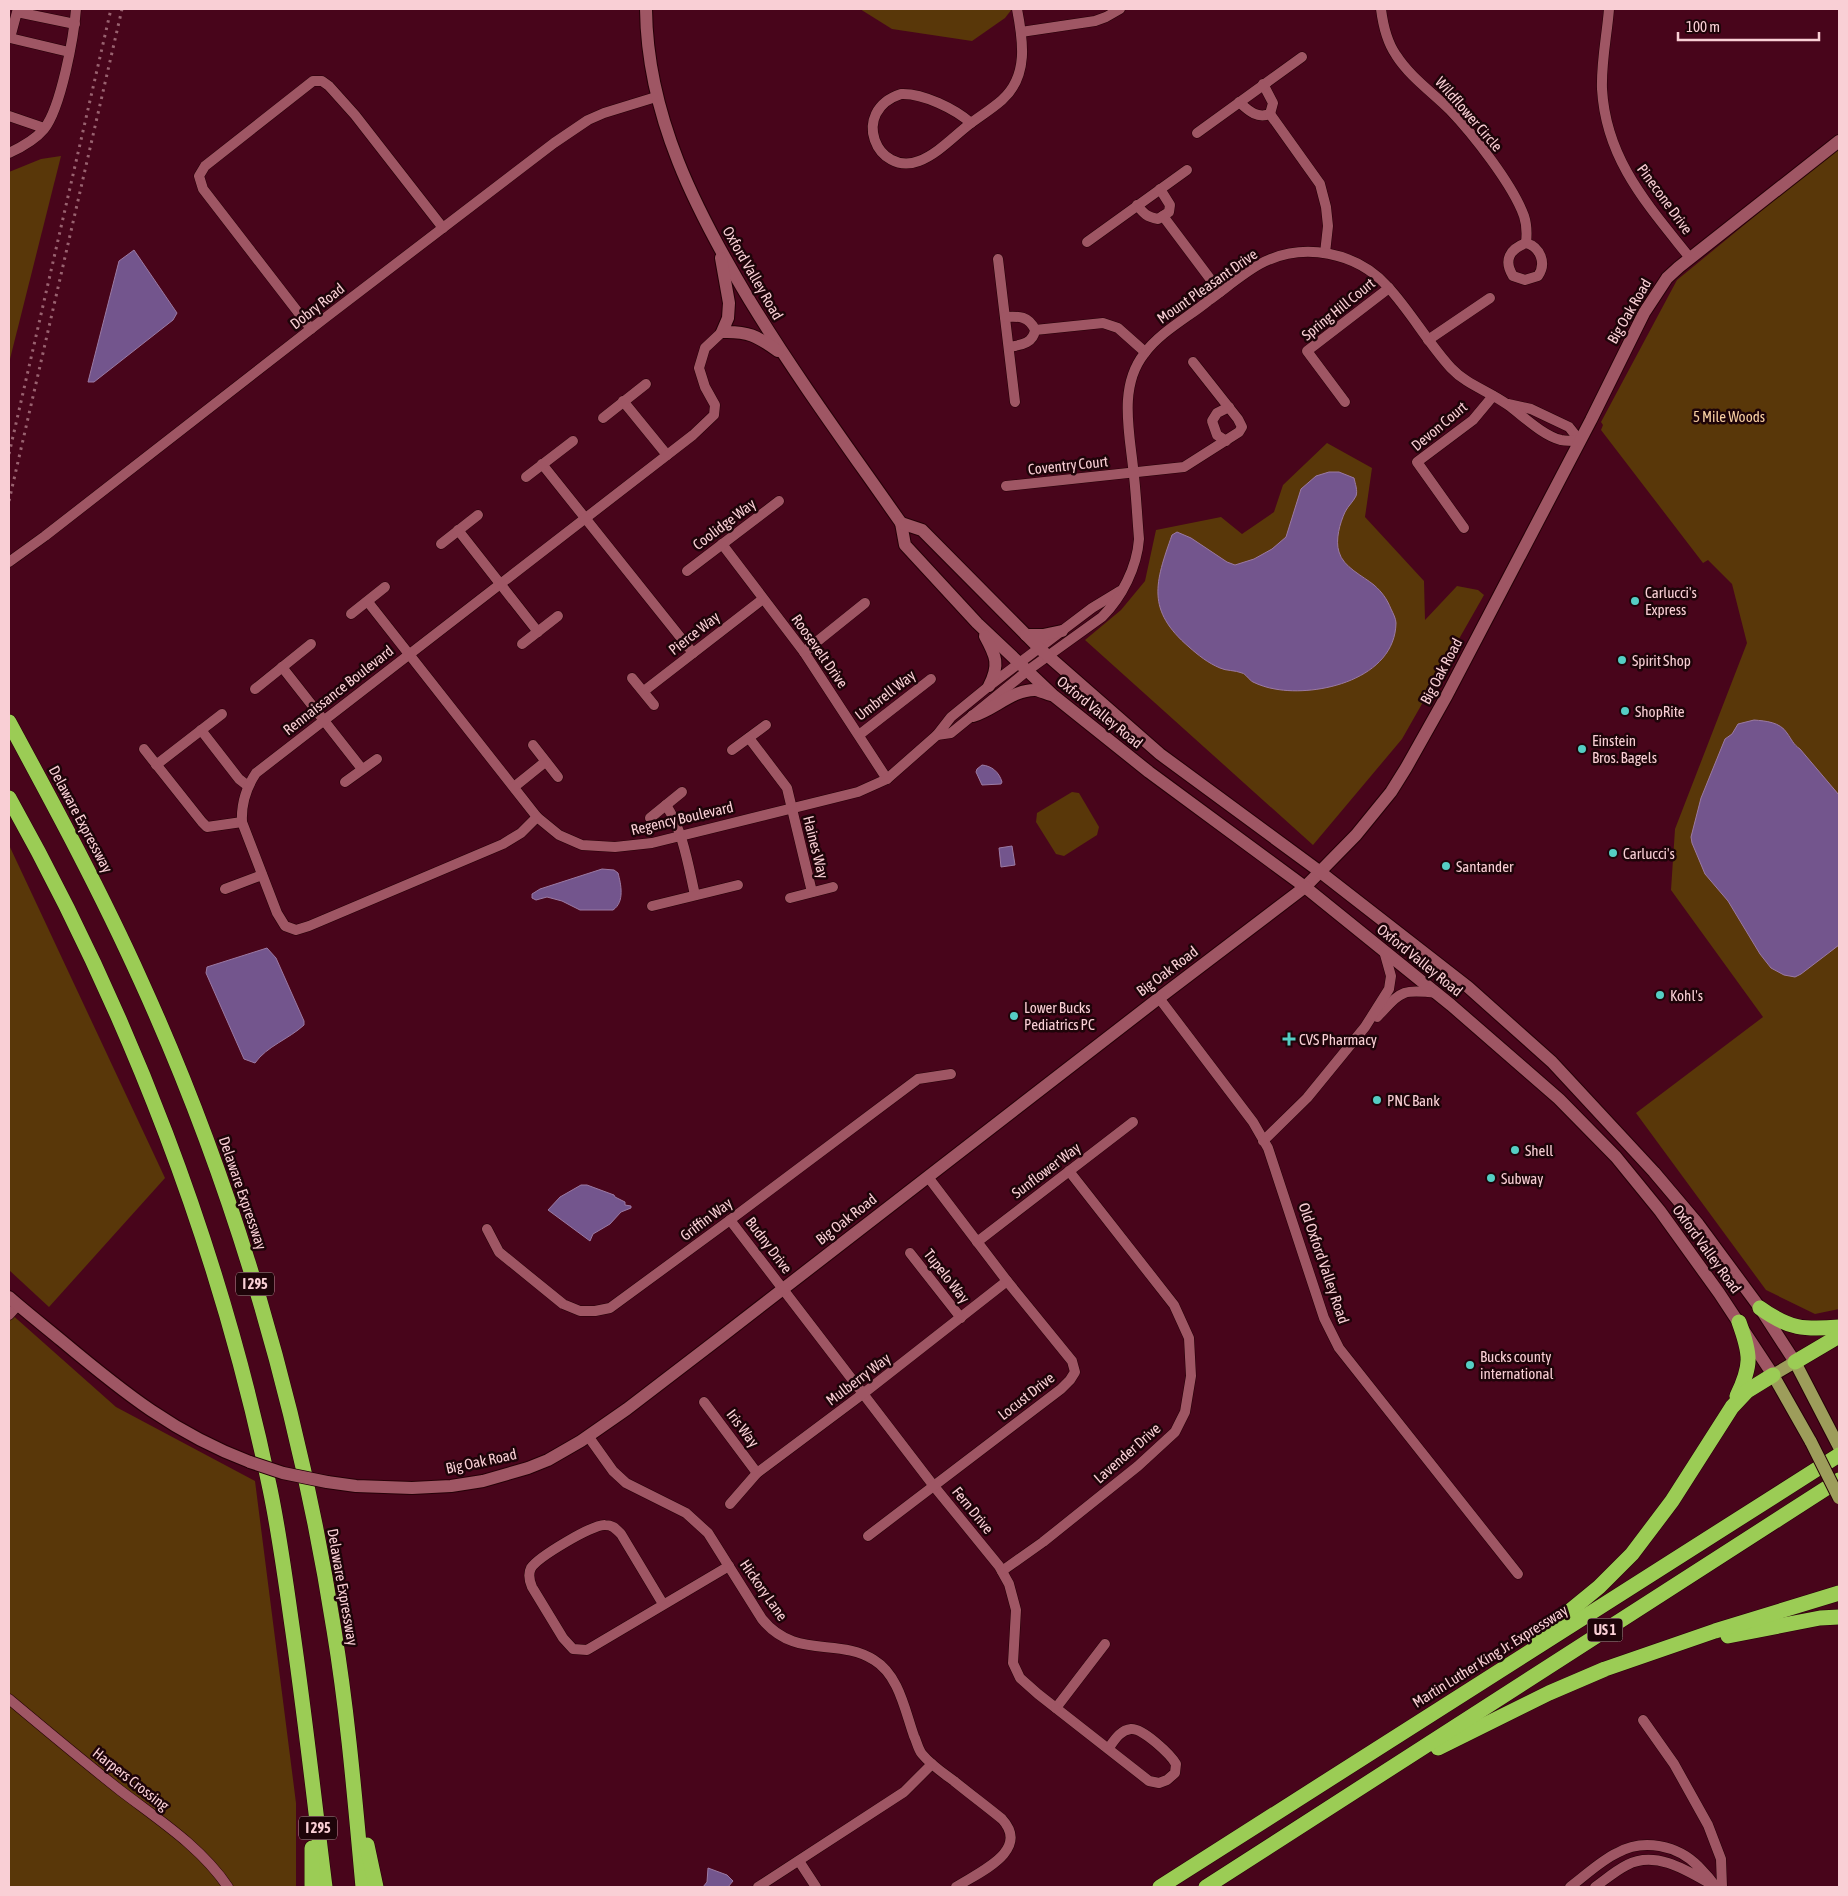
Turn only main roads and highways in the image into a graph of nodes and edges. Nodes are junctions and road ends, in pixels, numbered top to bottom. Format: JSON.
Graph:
{"nodes":[{"id":1,"x":646,"y":9,"type":"edge"},
{"id":2,"x":1839,"y":140,"type":"edge"},
{"id":3,"x":719,"y":248,"type":"junction"},
{"id":4,"x":783,"y":354,"type":"junction"},
{"id":5,"x":901,"y":523,"type":"junction"},
{"id":6,"x":977,"y":623,"type":"junction"},
{"id":7,"x":1062,"y":631,"type":"road end"},
{"id":8,"x":1026,"y":635,"type":"junction"},
{"id":9,"x":989,"y":686,"type":"road end"},
{"id":10,"x":1054,"y":696,"type":"junction"},
{"id":11,"x":973,"y":716,"type":"road end"},
{"id":12,"x":9,"y":722,"type":"edge"},
{"id":13,"x":9,"y":798,"type":"edge"},
{"id":14,"x":1319,"y":871,"type":"junction"},
{"id":15,"x":1305,"y":888,"type":"junction"},
{"id":16,"x":13,"y":1301,"type":"edge"},
{"id":17,"x":1760,"y":1308,"type":"junction"},
{"id":18,"x":1739,"y":1322,"type":"junction"},
{"id":19,"x":1839,"y":1327,"type":"edge"},
{"id":20,"x":1839,"y":1336,"type":"edge"},
{"id":21,"x":1794,"y":1362,"type":"junction"},
{"id":22,"x":1773,"y":1375,"type":"junction"},
{"id":23,"x":1732,"y":1407,"type":"junction"},
{"id":24,"x":1839,"y":1447,"type":"edge"},
{"id":25,"x":1839,"y":1455,"type":"edge"},
{"id":26,"x":1839,"y":1480,"type":"edge"},
{"id":27,"x":1839,"y":1498,"type":"edge"},
{"id":28,"x":1839,"y":1593,"type":"edge"},
{"id":29,"x":1839,"y":1617,"type":"edge"},
{"id":30,"x":1670,"y":1648,"type":"junction"},
{"id":31,"x":1492,"y":1674,"type":"junction"},
{"id":32,"x":351,"y":1764,"type":"junction"},
{"id":33,"x":311,"y":1768,"type":"junction"},
{"id":34,"x":1372,"y":1781,"type":"junction"},
{"id":35,"x":312,"y":1887,"type":"edge"},
{"id":36,"x":325,"y":1887,"type":"edge"},
{"id":37,"x":363,"y":1887,"type":"edge"},
{"id":38,"x":376,"y":1887,"type":"edge"},
{"id":39,"x":1160,"y":1887,"type":"edge"},
{"id":40,"x":1206,"y":1887,"type":"edge"}],
"edges":[{"from":1,"to":3,"type":"main road","name":"Oxford Valley Road"},
{"from":2,"to":14,"type":"main road","name":"Big Oak Road"},
{"from":3,"to":4,"type":"main road","name":"Oxford Valley Road"},
{"from":3,"to":4,"type":"main road"},
{"from":4,"to":5,"type":"main road","name":"Oxford Valley Road"},
{"from":5,"to":6,"type":"main road","name":"Oxford Valley Road"},
{"from":5,"to":8,"type":"main road","name":"Oxford Valley Road"},
{"from":6,"to":9,"type":"main road"},
{"from":6,"to":10,"type":"main road","name":"Oxford Valley Road"},
{"from":7,"to":8,"type":"main road"},
{"from":8,"to":14,"type":"main road","name":"Oxford Valley Road"},
{"from":10,"to":11,"type":"main road"},
{"from":10,"to":15,"type":"main road","name":"Oxford Valley Road"},
{"from":12,"to":32,"type":"highway","name":"Delaware Expressway","number":"I 295"},
{"from":13,"to":33,"type":"highway","number":"I 295"},
{"from":14,"to":15,"type":"main road","name":"Big Oak Road"},
{"from":14,"to":17,"type":"main road","name":"Oxford Valley Road"},
{"from":15,"to":16,"type":"main road","name":"Big Oak Road","bridge":true},
{"from":15,"to":18,"type":"main road","name":"Oxford Valley Road"},
{"from":17,"to":19,"type":"highway"},
{"from":17,"to":21,"type":"main road","name":"Oxford Valley Road"},
{"from":18,"to":22,"type":"main road","name":"Oxford Valley Road"},
{"from":18,"to":23,"type":"highway"},
{"from":20,"to":21,"type":"highway"},
{"from":21,"to":22,"type":"main road"},
{"from":21,"to":24,"type":"main road","name":"Oxford Valley Road"},
{"from":22,"to":23,"type":"highway"},
{"from":22,"to":27,"type":"main road","name":"Oxford Valley Road","bridge":true},
{"from":23,"to":31,"type":"highway"},
{"from":25,"to":31,"type":"highway","name":"Martin Luther King Jr. Expressway","number":"US 1"},
{"from":26,"to":34,"type":"highway","number":"US 1"},
{"from":28,"to":30,"type":"highway"},
{"from":29,"to":30,"type":"highway"},
{"from":30,"to":34,"type":"highway"},
{"from":31,"to":39,"type":"highway","name":"Martin Luther King Jr. Expressway","number":"US 1"},
{"from":32,"to":37,"type":"highway","name":"Delaware Expressway","number":"I 295"},
{"from":32,"to":38,"type":"highway"},
{"from":33,"to":35,"type":"highway"},
{"from":33,"to":36,"type":"highway","number":"I 295"},
{"from":34,"to":40,"type":"highway","number":"US 1"}]}
